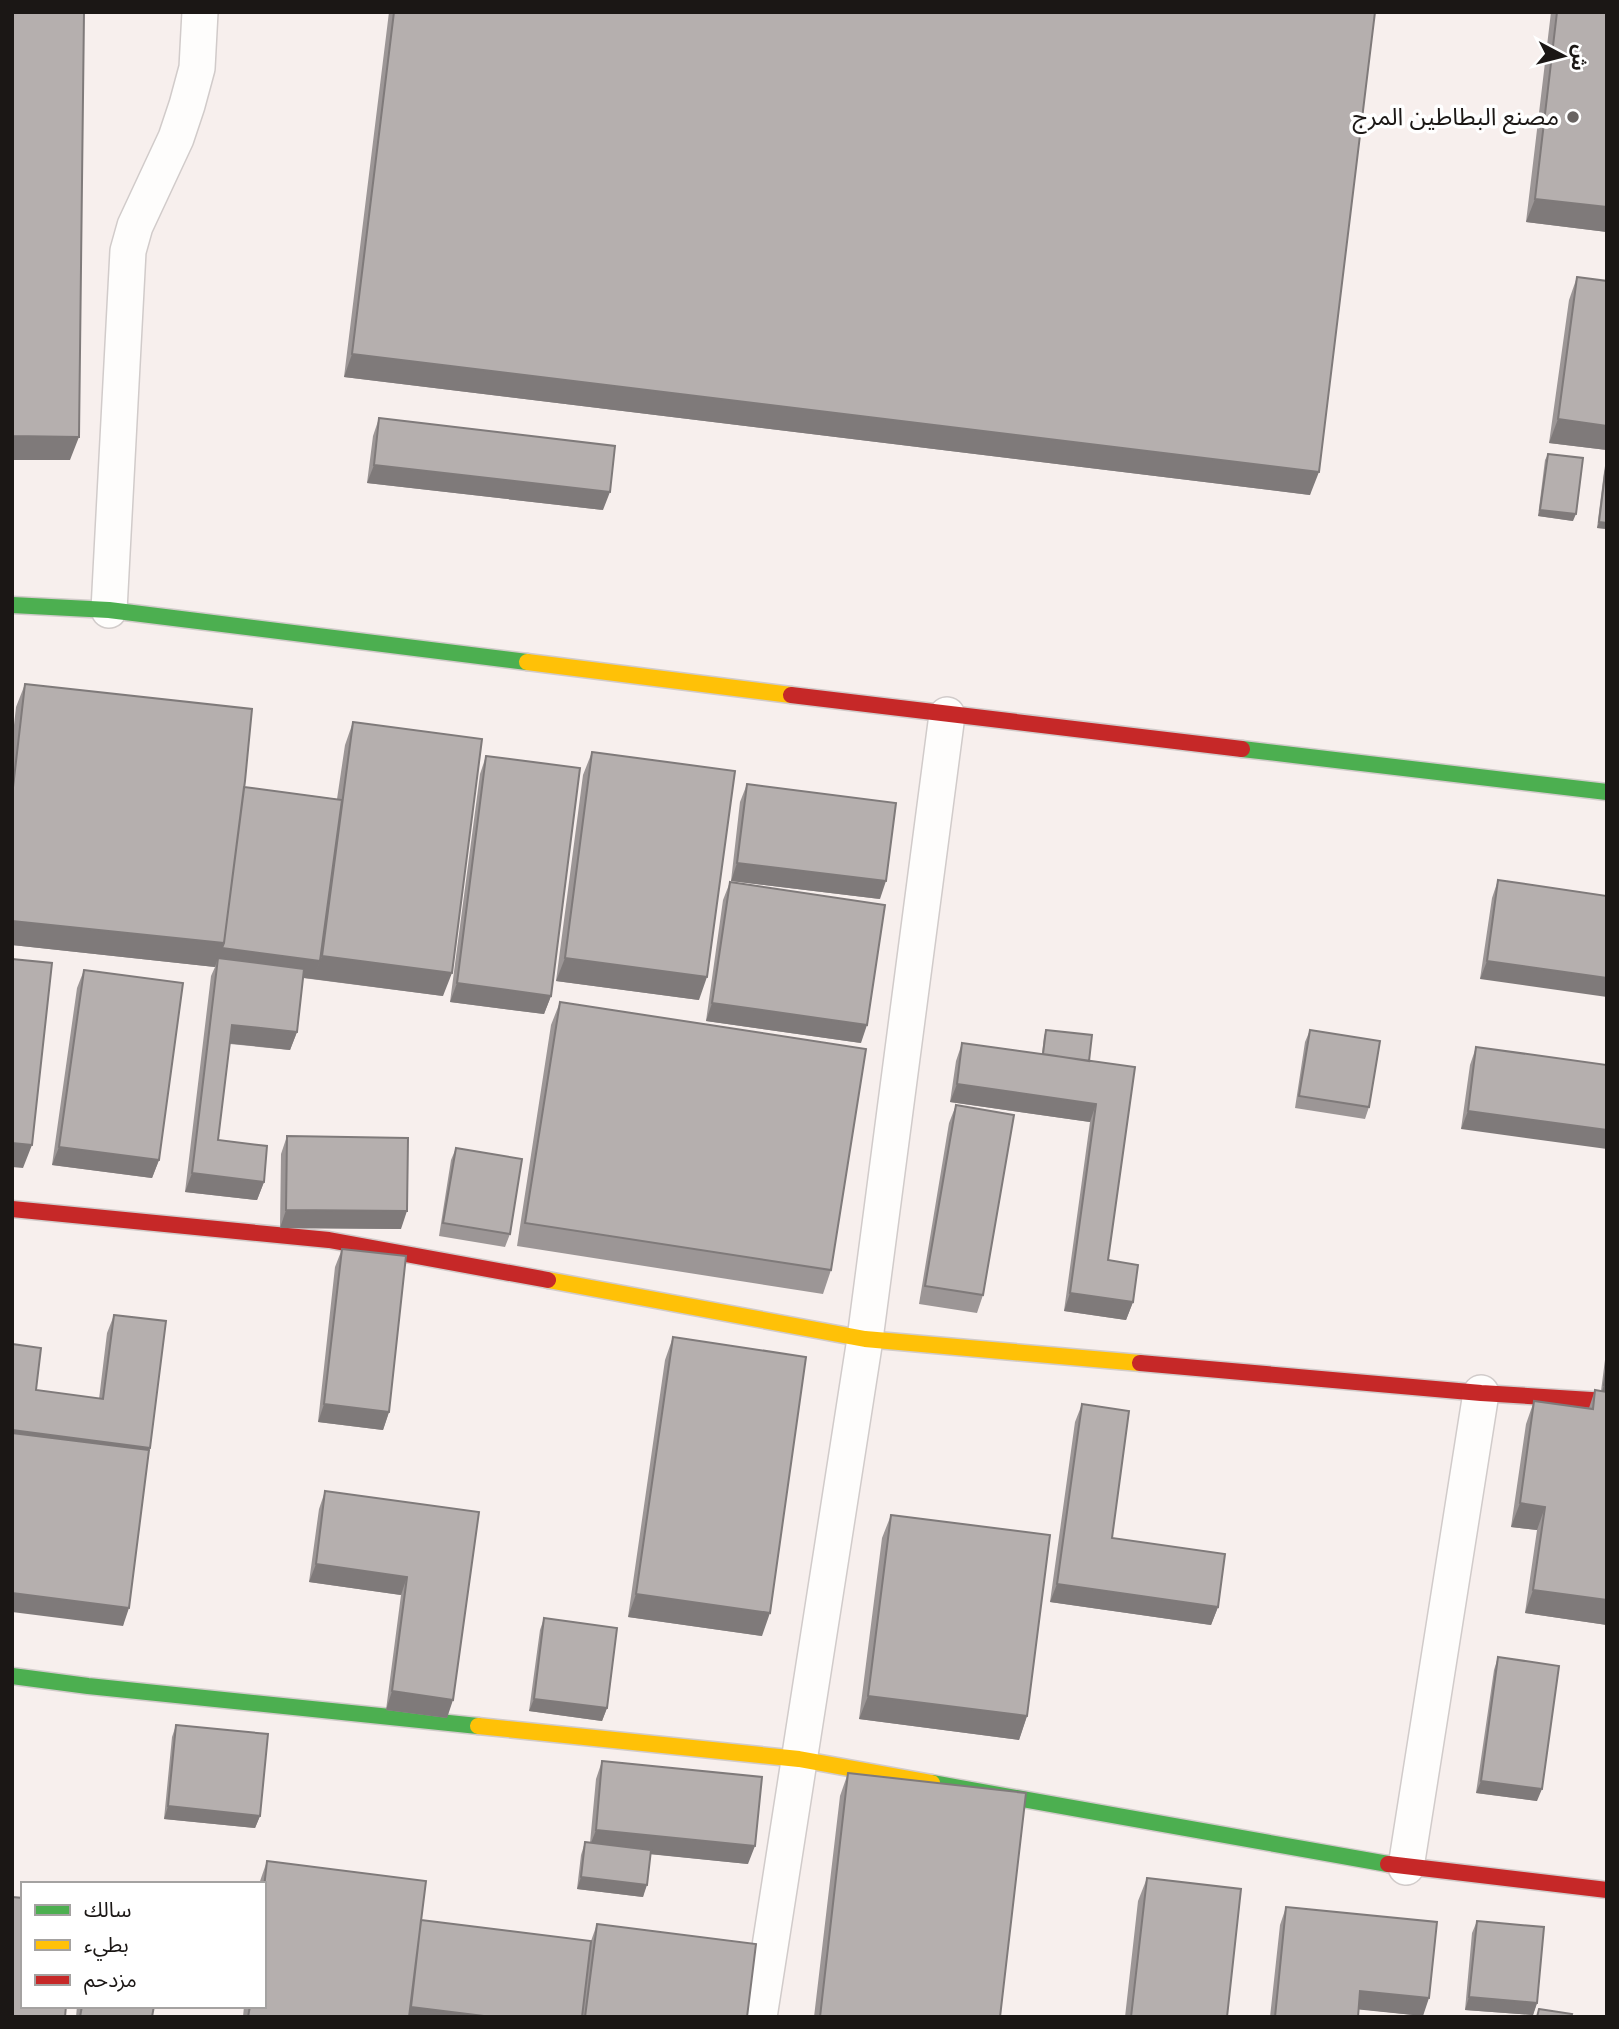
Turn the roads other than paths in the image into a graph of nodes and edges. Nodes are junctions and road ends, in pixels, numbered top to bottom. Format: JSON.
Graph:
{"nodes":[{"id":1,"x":200,"y":12,"type":"edge"},
{"id":2,"x":12,"y":605,"type":"edge"},
{"id":3,"x":109,"y":610,"type":"junction"},
{"id":4,"x":947,"y":715,"type":"junction"},
{"id":5,"x":1607,"y":792,"type":"edge"},
{"id":6,"x":12,"y":1209,"type":"edge"},
{"id":7,"x":866,"y":1339,"type":"junction"},
{"id":8,"x":1481,"y":1393,"type":"junction"},
{"id":9,"x":1607,"y":1401,"type":"edge"},
{"id":10,"x":12,"y":1676,"type":"edge"},
{"id":11,"x":799,"y":1759,"type":"junction"},
{"id":12,"x":1406,"y":1867,"type":"junction"},
{"id":13,"x":1607,"y":1890,"type":"edge"},
{"id":14,"x":759,"y":2017,"type":"edge"}],
"edges":[{"from":1,"to":3,"type":"street"},
{"from":2,"to":3,"type":"street"},
{"from":3,"to":4,"type":"street"},
{"from":4,"to":5,"type":"street"},
{"from":4,"to":7,"type":"street"},
{"from":6,"to":7,"type":"street"},
{"from":7,"to":8,"type":"street"},
{"from":7,"to":11,"type":"street"},
{"from":8,"to":9,"type":"street"},
{"from":8,"to":12,"type":"street"},
{"from":10,"to":11,"type":"street"},
{"from":11,"to":12,"type":"street"},
{"from":11,"to":14,"type":"street"},
{"from":12,"to":13,"type":"street"}]}
